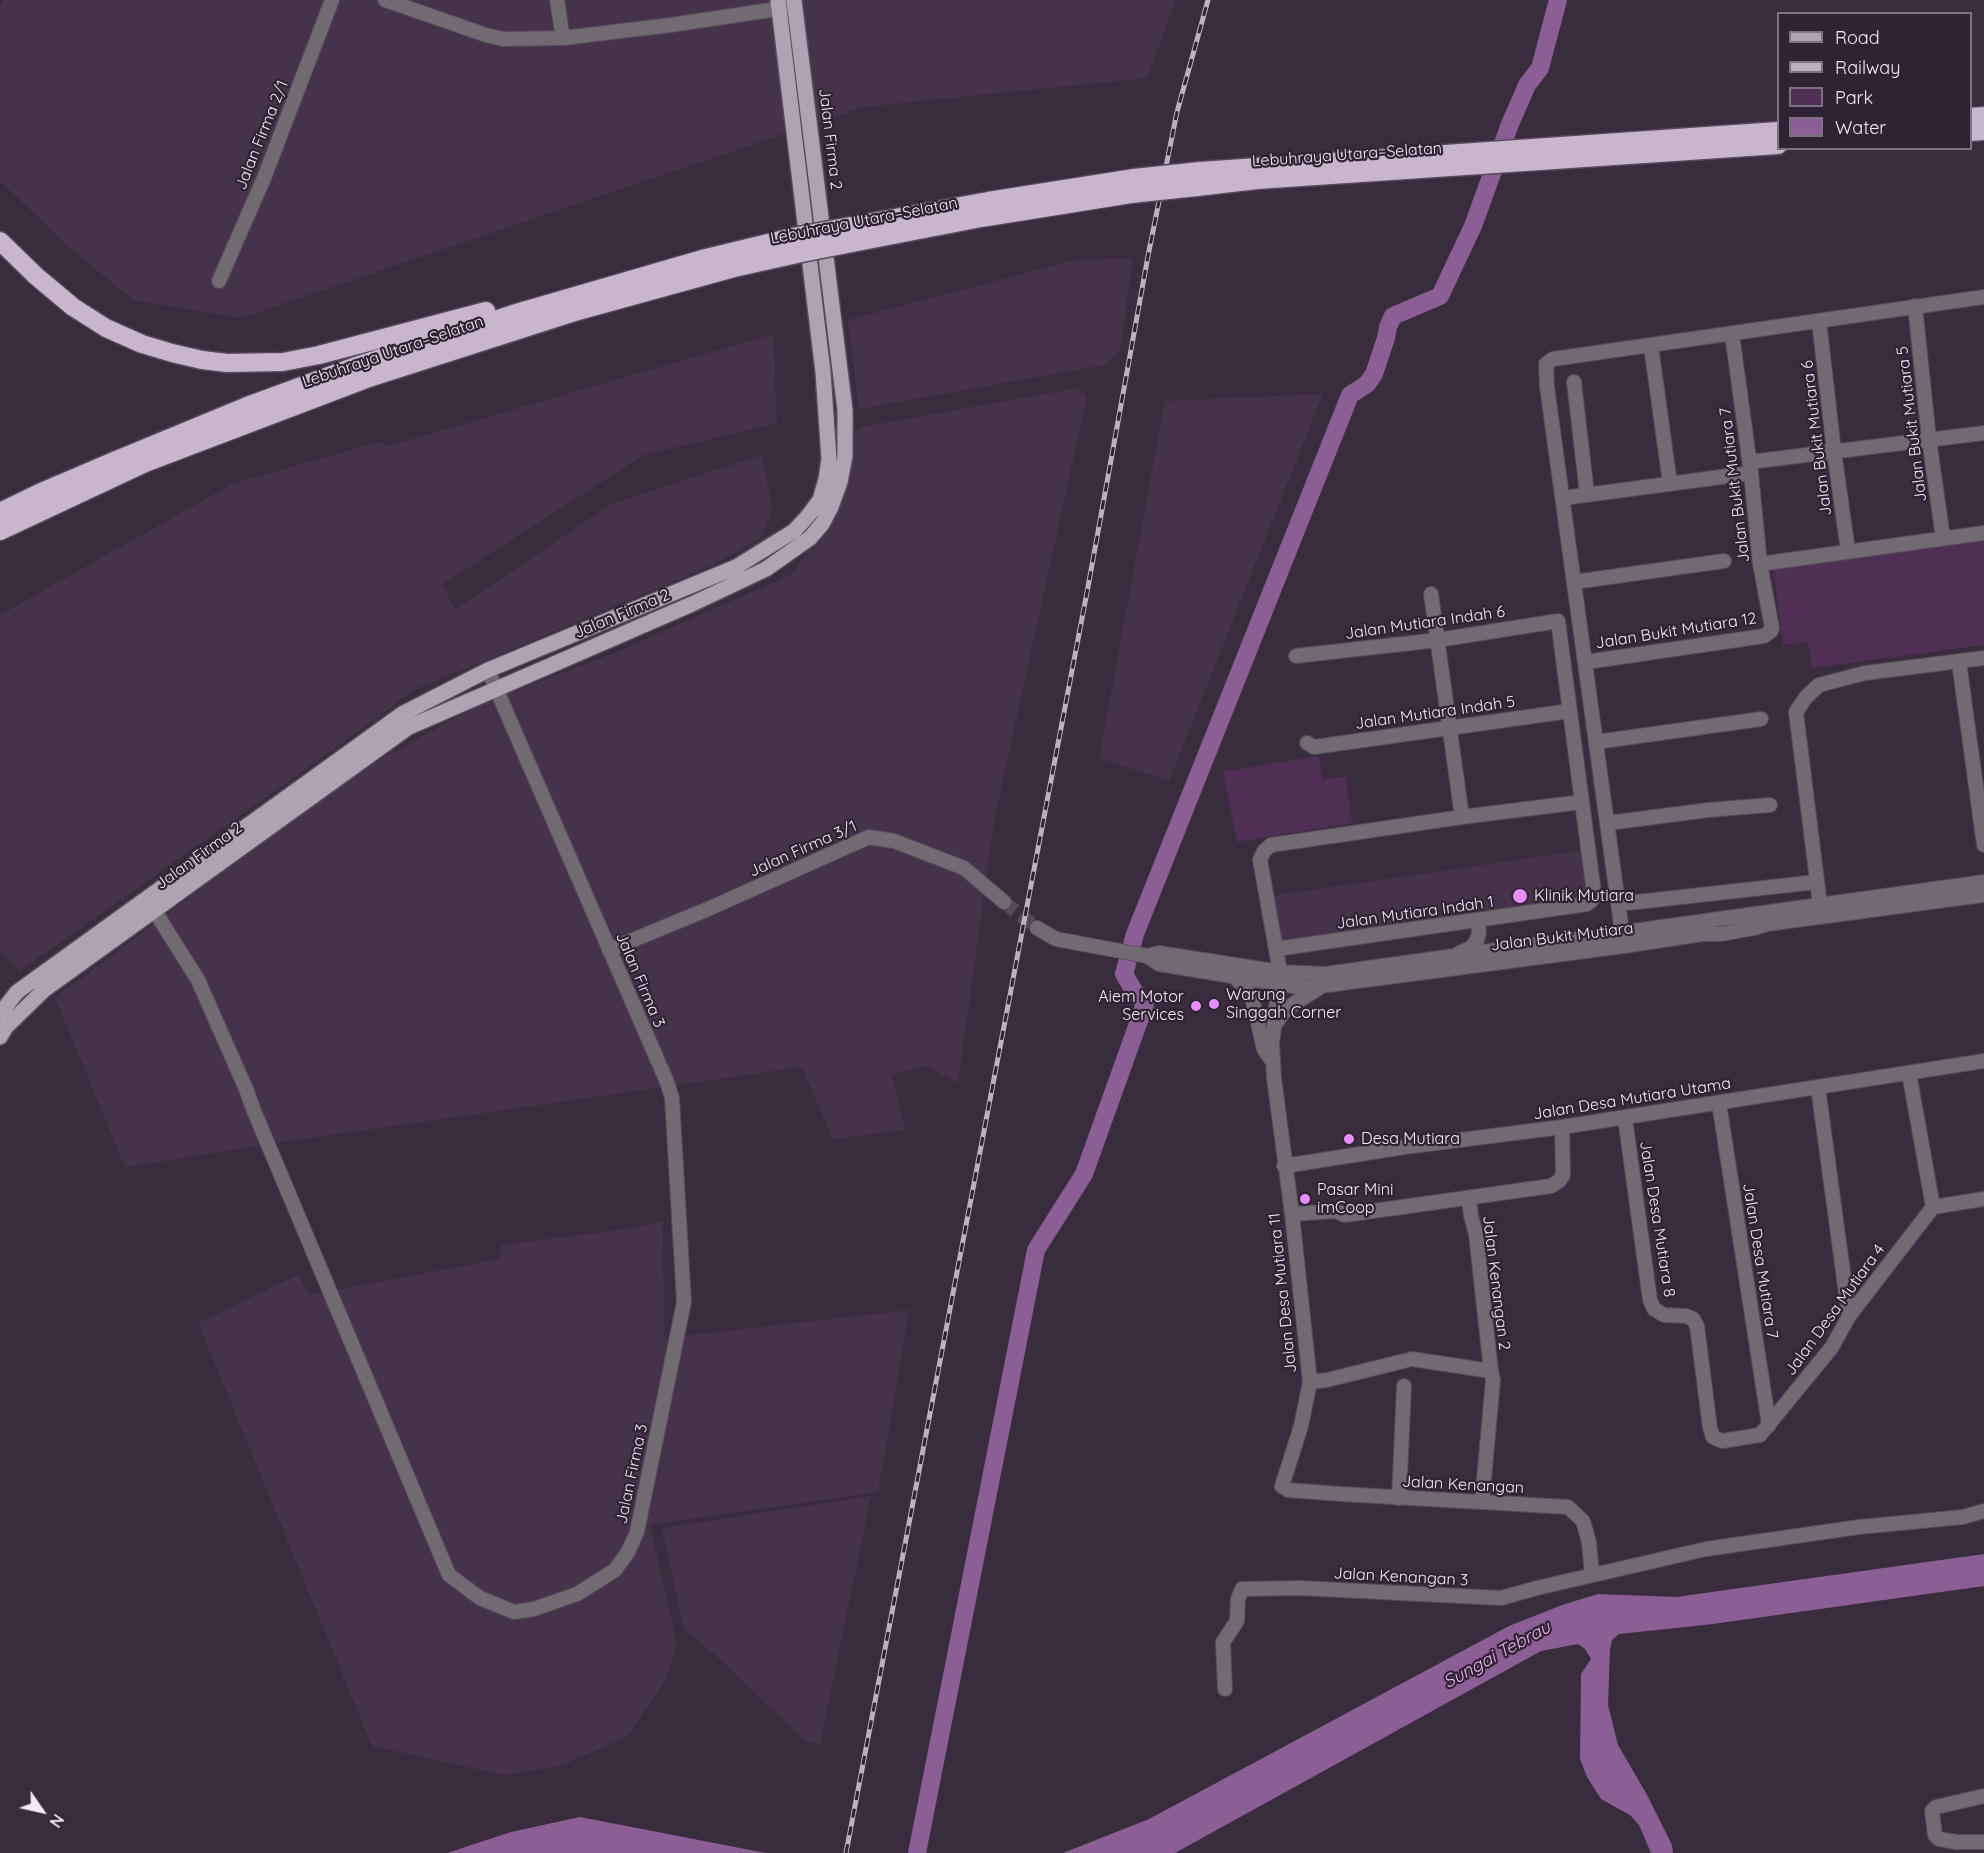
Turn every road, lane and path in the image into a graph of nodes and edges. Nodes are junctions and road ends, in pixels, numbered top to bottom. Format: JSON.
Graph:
{"nodes":[{"id":1,"x":332,"y":0,"type":"edge"},
{"id":2,"x":385,"y":0,"type":"edge"},
{"id":3,"x":557,"y":0,"type":"edge"},
{"id":4,"x":795,"y":3,"type":"edge"},
{"id":5,"x":779,"y":4,"type":"edge"},
{"id":6,"x":563,"y":38,"type":"junction"},
{"id":7,"x":1777,"y":131,"type":"edge"},
{"id":8,"x":1777,"y":145,"type":"edge"},
{"id":9,"x":1517,"y":155,"type":"junction"},
{"id":10,"x":0,"y":241,"type":"edge"},
{"id":11,"x":795,"y":245,"type":"junction"},
{"id":12,"x":219,"y":281,"type":"dead end"},
{"id":13,"x":620,"y":283,"type":"junction"},
{"id":14,"x":1984,"y":297,"type":"edge"},
{"id":15,"x":1915,"y":306,"type":"junction"},
{"id":16,"x":1819,"y":321,"type":"junction"},
{"id":17,"x":1732,"y":334,"type":"junction"},
{"id":18,"x":1651,"y":346,"type":"junction"},
{"id":19,"x":1574,"y":382,"type":"dead end"},
{"id":20,"x":1984,"y":433,"type":"edge"},
{"id":21,"x":1929,"y":439,"type":"junction"},
{"id":22,"x":1834,"y":451,"type":"junction"},
{"id":23,"x":1750,"y":467,"type":"junction"},
{"id":24,"x":1670,"y":484,"type":"junction"},
{"id":25,"x":1587,"y":494,"type":"junction"},
{"id":26,"x":1563,"y":498,"type":"junction"},
{"id":27,"x":0,"y":512,"type":"edge"},
{"id":28,"x":0,"y":531,"type":"edge"},
{"id":29,"x":1984,"y":533,"type":"edge"},
{"id":30,"x":1943,"y":538,"type":"junction"},
{"id":31,"x":1848,"y":551,"type":"junction"},
{"id":32,"x":1724,"y":561,"type":"dead end"},
{"id":33,"x":1760,"y":564,"type":"junction"},
{"id":34,"x":1574,"y":582,"type":"junction"},
{"id":35,"x":1431,"y":594,"type":"dead end"},
{"id":36,"x":1771,"y":631,"type":"joint"},
{"id":37,"x":1437,"y":640,"type":"junction"},
{"id":38,"x":1296,"y":656,"type":"dead end"},
{"id":39,"x":1984,"y":658,"type":"edge"},
{"id":40,"x":1586,"y":662,"type":"junction"},
{"id":41,"x":1959,"y":662,"type":"junction"},
{"id":42,"x":488,"y":670,"type":"junction"},
{"id":43,"x":496,"y":688,"type":"junction"},
{"id":44,"x":1570,"y":711,"type":"junction"},
{"id":45,"x":1761,"y":719,"type":"dead end"},
{"id":46,"x":1449,"y":727,"type":"junction"},
{"id":47,"x":1596,"y":742,"type":"junction"},
{"id":48,"x":1307,"y":743,"type":"dead end"},
{"id":49,"x":1978,"y":760,"type":"edge"},
{"id":50,"x":1582,"y":802,"type":"junction"},
{"id":51,"x":1770,"y":805,"type":"dead end"},
{"id":52,"x":1462,"y":817,"type":"junction"},
{"id":53,"x":1608,"y":823,"type":"junction"},
{"id":54,"x":1984,"y":845,"type":"edge"},
{"id":55,"x":1816,"y":882,"type":"junction"},
{"id":56,"x":1984,"y":882,"type":"edge"},
{"id":57,"x":1984,"y":895,"type":"edge"},
{"id":58,"x":1004,"y":902,"type":"tunnel mouth"},
{"id":59,"x":150,"y":904,"type":"junction"},
{"id":60,"x":1618,"y":904,"type":"junction"},
{"id":61,"x":1820,"y":910,"type":"junction"},
{"id":62,"x":1479,"y":927,"type":"junction"},
{"id":63,"x":1037,"y":928,"type":"tunnel mouth"},
{"id":64,"x":1622,"y":932,"type":"junction"},
{"id":65,"x":1652,"y":942,"type":"junction"},
{"id":66,"x":1276,"y":949,"type":"junction"},
{"id":67,"x":1508,"y":949,"type":"junction"},
{"id":68,"x":609,"y":950,"type":"junction"},
{"id":69,"x":1596,"y":950,"type":"junction"},
{"id":70,"x":1147,"y":956,"type":"junction"},
{"id":71,"x":1455,"y":956,"type":"junction"},
{"id":72,"x":1234,"y":977,"type":"junction"},
{"id":73,"x":1279,"y":978,"type":"junction"},
{"id":74,"x":1321,"y":987,"type":"junction"},
{"id":75,"x":17,"y":992,"type":"junction"},
{"id":76,"x":0,"y":1004,"type":"edge"},
{"id":77,"x":0,"y":1014,"type":"edge"},
{"id":78,"x":1274,"y":1026,"type":"junction"},
{"id":79,"x":0,"y":1037,"type":"edge"},
{"id":80,"x":1984,"y":1061,"type":"edge"},
{"id":81,"x":1273,"y":1062,"type":"junction"},
{"id":82,"x":1909,"y":1073,"type":"junction"},
{"id":83,"x":1818,"y":1087,"type":"junction"},
{"id":84,"x":1719,"y":1103,"type":"junction"},
{"id":85,"x":1625,"y":1118,"type":"junction"},
{"id":86,"x":1562,"y":1127,"type":"junction"},
{"id":87,"x":1284,"y":1166,"type":"junction"},
{"id":88,"x":1469,"y":1198,"type":"junction"},
{"id":89,"x":1984,"y":1199,"type":"edge"},
{"id":90,"x":1933,"y":1207,"type":"junction"},
{"id":91,"x":1292,"y":1214,"type":"junction"},
{"id":92,"x":1849,"y":1316,"type":"junction"},
{"id":93,"x":1491,"y":1371,"type":"junction"},
{"id":94,"x":1310,"y":1382,"type":"junction"},
{"id":95,"x":1404,"y":1386,"type":"dead end"},
{"id":96,"x":1769,"y":1425,"type":"junction"},
{"id":97,"x":1713,"y":1437,"type":"joint"},
{"id":98,"x":1282,"y":1486,"type":"joint"},
{"id":99,"x":1399,"y":1498,"type":"junction"},
{"id":100,"x":1482,"y":1501,"type":"junction"},
{"id":101,"x":1984,"y":1511,"type":"edge"},
{"id":102,"x":1592,"y":1575,"type":"junction"},
{"id":103,"x":1225,"y":1689,"type":"dead end"},
{"id":104,"x":1984,"y":1796,"type":"edge"},
{"id":105,"x":1984,"y":1842,"type":"edge"}],
"edges":[{"from":1,"to":12,"type":"street","name":"Jalan Firma 2/1"},
{"from":2,"to":6,"type":"street"},
{"from":3,"to":6,"type":"street"},
{"from":4,"to":5,"type":"street"},
{"from":4,"to":43,"type":"main road","name":"Jalan Firma 2"},
{"from":5,"to":6,"type":"street"},
{"from":5,"to":42,"type":"main road","name":"Jalan Firma 2"},
{"from":7,"to":9,"type":"highway","name":"Lebuhraya Utara–Selatan"},
{"from":8,"to":9,"type":"highway","name":"Lebuhraya Utara–Selatan"},
{"from":9,"to":11,"type":"highway","name":"Lebuhraya Utara–Selatan","bridge":true},
{"from":10,"to":13,"type":"highway"},
{"from":11,"to":13,"type":"highway","name":"Lebuhraya Utara–Selatan"},
{"from":11,"to":28,"type":"highway","name":"Lebuhraya Utara–Selatan"},
{"from":13,"to":27,"type":"highway","name":"Lebuhraya Utara–Selatan"},
{"from":14,"to":15,"type":"street"},
{"from":15,"to":16,"type":"street"},
{"from":15,"to":21,"type":"street","name":"Jalan Bukit Mutiara 5"},
{"from":16,"to":17,"type":"street"},
{"from":16,"to":22,"type":"street","name":"Jalan Bukit Mutiara 6"},
{"from":17,"to":18,"type":"street"},
{"from":17,"to":23,"type":"street","name":"Jalan Bukit Mutiara 7"},
{"from":18,"to":24,"type":"street"},
{"from":18,"to":26,"type":"street"},
{"from":19,"to":25,"type":"street"},
{"from":20,"to":21,"type":"street"},
{"from":21,"to":22,"type":"street"},
{"from":21,"to":30,"type":"street","name":"Jalan Bukit Mutiara 5"},
{"from":22,"to":23,"type":"street"},
{"from":22,"to":31,"type":"street","name":"Jalan Bukit Mutiara 6"},
{"from":23,"to":24,"type":"street"},
{"from":23,"to":33,"type":"street","name":"Jalan Bukit Mutiara 7"},
{"from":24,"to":25,"type":"street"},
{"from":25,"to":26,"type":"street"},
{"from":26,"to":34,"type":"street"},
{"from":29,"to":30,"type":"street"},
{"from":30,"to":31,"type":"street"},
{"from":31,"to":33,"type":"street"},
{"from":32,"to":34,"type":"street"},
{"from":33,"to":36,"type":"street","name":"Jalan Bukit Mutiara 7"},
{"from":34,"to":40,"type":"street"},
{"from":35,"to":37,"type":"street"},
{"from":36,"to":40,"type":"street","name":"Jalan Bukit Mutiara 12"},
{"from":37,"to":38,"type":"street","name":"Jalan Mutiara Indah 6"},
{"from":37,"to":44,"type":"street","name":"Jalan Mutiara Indah 6"},
{"from":37,"to":46,"type":"street"},
{"from":39,"to":41,"type":"street"},
{"from":40,"to":47,"type":"street"},
{"from":41,"to":49,"type":"street"},
{"from":41,"to":55,"type":"street"},
{"from":42,"to":43,"type":"street","name":"Jalan Firma 3"},
{"from":42,"to":59,"type":"main road","name":"Jalan Firma 2"},
{"from":43,"to":59,"type":"main road","name":"Jalan Firma 2"},
{"from":43,"to":68,"type":"street","name":"Jalan Firma 3"},
{"from":44,"to":46,"type":"street","name":"Jalan Mutiara Indah 5"},
{"from":44,"to":50,"type":"street"},
{"from":45,"to":47,"type":"street"},
{"from":46,"to":48,"type":"street","name":"Jalan Mutiara Indah 5"},
{"from":46,"to":52,"type":"street"},
{"from":47,"to":53,"type":"street"},
{"from":49,"to":54,"type":"street"},
{"from":50,"to":52,"type":"street"},
{"from":50,"to":62,"type":"street","name":"Jalan Mutiara Indah 1"},
{"from":51,"to":53,"type":"street"},
{"from":52,"to":66,"type":"street"},
{"from":53,"to":60,"type":"street"},
{"from":55,"to":60,"type":"street"},
{"from":55,"to":61,"type":"street"},
{"from":56,"to":61,"type":"street","name":"Jalan Bukit Mutiara"},
{"from":57,"to":61,"type":"street","name":"Jalan Bukit Mutiara"},
{"from":58,"to":68,"type":"street","name":"Jalan Firma 3/1"},
{"from":59,"to":68,"type":"street","name":"Jalan Firma 3"},
{"from":59,"to":75,"type":"main road","name":"Jalan Firma 2"},
{"from":59,"to":79,"type":"main road","name":"Jalan Firma 2"},
{"from":60,"to":64,"type":"street"},
{"from":61,"to":64,"type":"street","name":"Jalan Bukit Mutiara"},
{"from":61,"to":65,"type":"street","name":"Jalan Bukit Mutiara"},
{"from":62,"to":66,"type":"street","name":"Jalan Mutiara Indah 1"},
{"from":62,"to":67,"type":"street"},
{"from":62,"to":71,"type":"street"},
{"from":63,"to":70,"type":"street"},
{"from":64,"to":65,"type":"street"},
{"from":64,"to":67,"type":"street","name":"Jalan Bukit Mutiara"},
{"from":64,"to":69,"type":"street"},
{"from":65,"to":69,"type":"street","name":"Jalan Bukit Mutiara"},
{"from":66,"to":73,"type":"street"},
{"from":67,"to":71,"type":"street","name":"Jalan Bukit Mutiara"},
{"from":69,"to":74,"type":"street","name":"Jalan Bukit Mutiara"},
{"from":70,"to":72,"type":"street","name":"Jalan Bukit Mutiara"},
{"from":70,"to":73,"type":"street"},
{"from":71,"to":73,"type":"street","name":"Jalan Bukit Mutiara"},
{"from":72,"to":73,"type":"street","name":"Jalan Bukit Mutiara"},
{"from":72,"to":81,"type":"street"},
{"from":73,"to":74,"type":"street","name":"Jalan Bukit Mutiara"},
{"from":73,"to":78,"type":"street"},
{"from":74,"to":78,"type":"street"},
{"from":75,"to":76,"type":"main road"},
{"from":75,"to":77,"type":"main road","name":"Jalan Firma 2"},
{"from":78,"to":81,"type":"street"},
{"from":80,"to":82,"type":"street","name":"Jalan Desa Mutiara Utama"},
{"from":81,"to":87,"type":"street","name":"Jalan Desa Mutiara 11"},
{"from":82,"to":83,"type":"street","name":"Jalan Desa Mutiara Utama"},
{"from":82,"to":90,"type":"street"},
{"from":83,"to":84,"type":"street","name":"Jalan Desa Mutiara Utama"},
{"from":83,"to":92,"type":"street"},
{"from":84,"to":85,"type":"street","name":"Jalan Desa Mutiara Utama"},
{"from":84,"to":96,"type":"street","name":"Jalan Desa Mutiara 7"},
{"from":85,"to":86,"type":"street","name":"Jalan Desa Mutiara Utama"},
{"from":85,"to":97,"type":"street","name":"Jalan Desa Mutiara 8"},
{"from":86,"to":87,"type":"street","name":"Jalan Desa Mutiara Utama"},
{"from":86,"to":88,"type":"street"},
{"from":87,"to":91,"type":"street","name":"Jalan Desa Mutiara 11"},
{"from":88,"to":91,"type":"street"},
{"from":88,"to":93,"type":"street","name":"Jalan Kenangan 2"},
{"from":89,"to":90,"type":"street"},
{"from":90,"to":92,"type":"street","name":"Jalan Desa Mutiara 4"},
{"from":91,"to":94,"type":"street","name":"Jalan Desa Mutiara 11"},
{"from":92,"to":96,"type":"street","name":"Jalan Desa Mutiara 4"},
{"from":93,"to":94,"type":"street","name":"Jalan Kenangan 2"},
{"from":93,"to":100,"type":"street","name":"Jalan Kenangan 2"},
{"from":94,"to":98,"type":"street","name":"Jalan Desa Mutiara 11"},
{"from":95,"to":99,"type":"street"},
{"from":96,"to":97,"type":"street","name":"Jalan Desa Mutiara 4"},
{"from":98,"to":99,"type":"street","name":"Jalan Kenangan"},
{"from":99,"to":100,"type":"street","name":"Jalan Kenangan"},
{"from":100,"to":102,"type":"street","name":"Jalan Kenangan"},
{"from":101,"to":102,"type":"street"},
{"from":102,"to":103,"type":"street","name":"Jalan Kenangan 3"},
{"from":104,"to":105,"type":"street"}]}
